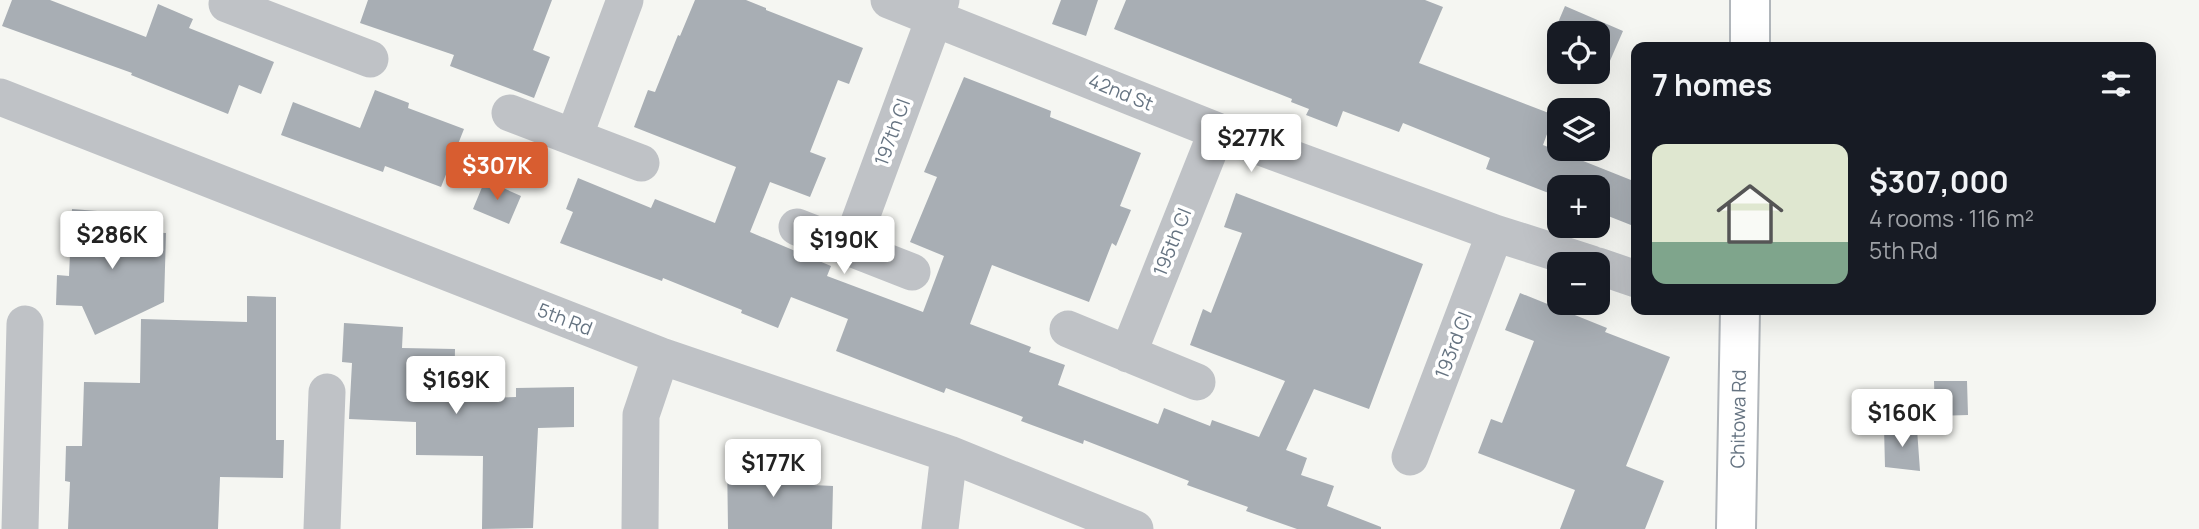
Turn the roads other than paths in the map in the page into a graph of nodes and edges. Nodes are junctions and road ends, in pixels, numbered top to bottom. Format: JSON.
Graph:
{"nodes":[{"id":1,"x":625,"y":0,"type":"edge"},
{"id":2,"x":889,"y":0,"type":"edge"},
{"id":3,"x":1751,"y":0,"type":"edge"},
{"id":4,"x":227,"y":4,"type":"dead end"},
{"id":5,"x":938,"y":9,"type":"edge"},
{"id":6,"x":299,"y":15,"type":"edge"},
{"id":7,"x":1750,"y":42,"type":"edge"},
{"id":8,"x":370,"y":59,"type":"dead end"},
{"id":9,"x":0,"y":97,"type":"edge"},
{"id":10,"x":510,"y":113,"type":"dead end"},
{"id":11,"x":1217,"y":131,"type":"junction"},
{"id":12,"x":574,"y":137,"type":"junction"},
{"id":13,"x":641,"y":163,"type":"dead end"},
{"id":14,"x":797,"y":226,"type":"dead end"},
{"id":15,"x":1495,"y":233,"type":"junction"},
{"id":16,"x":850,"y":247,"type":"junction"},
{"id":17,"x":1554,"y":252,"type":"edge"},
{"id":18,"x":1610,"y":270,"type":"edge"},
{"id":19,"x":912,"y":272,"type":"dead end"},
{"id":20,"x":1631,"y":277,"type":"edge"},
{"id":21,"x":1740,"y":315,"type":"edge"},
{"id":22,"x":25,"y":324,"type":"dead end"},
{"id":23,"x":1068,"y":329,"type":"dead end"},
{"id":24,"x":1128,"y":354,"type":"junction"},
{"id":25,"x":661,"y":356,"type":"junction"},
{"id":26,"x":1197,"y":382,"type":"dead end"},
{"id":27,"x":327,"y":392,"type":"dead end"},
{"id":28,"x":949,"y":454,"type":"junction"},
{"id":29,"x":1410,"y":457,"type":"dead end"},
{"id":30,"x":20,"y":529,"type":"edge"},
{"id":31,"x":322,"y":529,"type":"edge"},
{"id":32,"x":639,"y":529,"type":"edge"},
{"id":33,"x":940,"y":529,"type":"edge"},
{"id":34,"x":1135,"y":529,"type":"edge"},
{"id":35,"x":1736,"y":529,"type":"edge"}],
"edges":[{"from":1,"to":12,"type":"street"},
{"from":2,"to":5,"type":"street","name":"42nd St"},
{"from":3,"to":7,"type":"street"},
{"from":4,"to":6,"type":"street"},
{"from":5,"to":11,"type":"street","name":"42nd St"},
{"from":5,"to":16,"type":"street","name":"197th Cl"},
{"from":6,"to":8,"type":"street"},
{"from":9,"to":25,"type":"street","name":"5th Rd"},
{"from":10,"to":12,"type":"street"},
{"from":11,"to":15,"type":"street","name":"42nd St"},
{"from":11,"to":24,"type":"street","name":"195th Cl"},
{"from":12,"to":13,"type":"street"},
{"from":14,"to":16,"type":"street"},
{"from":15,"to":17,"type":"street","name":"42nd St"},
{"from":15,"to":29,"type":"street","name":"193rd Cl"},
{"from":16,"to":19,"type":"street"},
{"from":18,"to":20,"type":"street"},
{"from":21,"to":35,"type":"street","name":"Chitowa Rd"},
{"from":22,"to":30,"type":"street"},
{"from":23,"to":24,"type":"street"},
{"from":24,"to":26,"type":"street"},
{"from":25,"to":28,"type":"street","name":"5th Rd"},
{"from":25,"to":32,"type":"street"},
{"from":27,"to":31,"type":"street"},
{"from":28,"to":33,"type":"street"},
{"from":28,"to":34,"type":"street","name":"5th Rd"}]}
